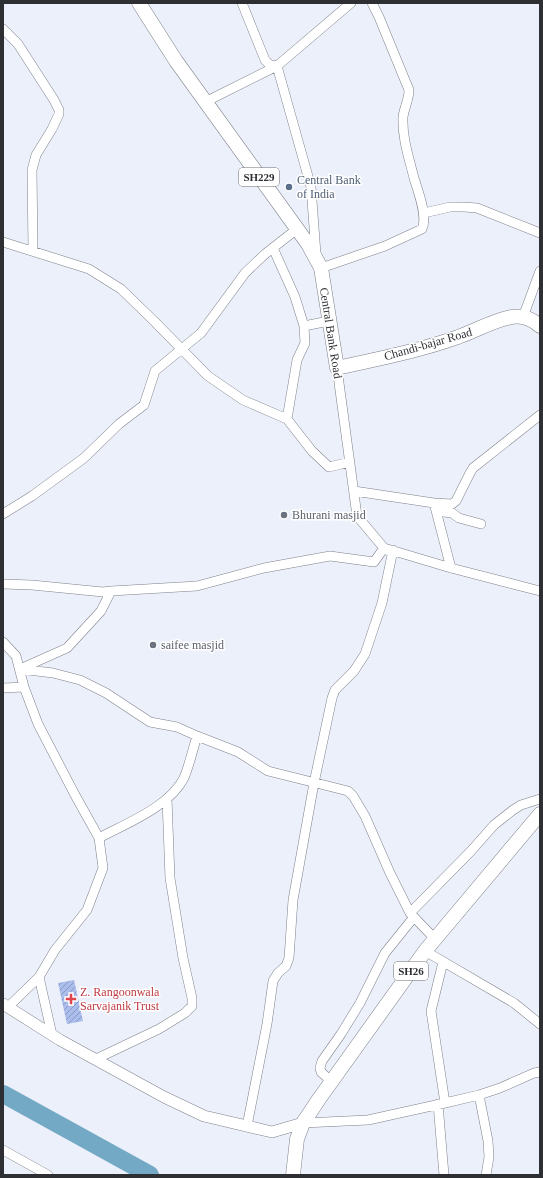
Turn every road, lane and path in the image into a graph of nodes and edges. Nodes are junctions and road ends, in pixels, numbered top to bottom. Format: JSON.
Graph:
{"nodes":[{"id":1,"x":139,"y":3,"type":"edge"},
{"id":2,"x":242,"y":3,"type":"edge"},
{"id":3,"x":351,"y":3,"type":"edge"},
{"id":4,"x":372,"y":3,"type":"edge"},
{"id":5,"x":3,"y":29,"type":"edge"},
{"id":6,"x":277,"y":66,"type":"junction"},
{"id":7,"x":205,"y":102,"type":"junction"},
{"id":8,"x":424,"y":213,"type":"junction"},
{"id":9,"x":297,"y":229,"type":"junction"},
{"id":10,"x":540,"y":233,"type":"edge"},
{"id":11,"x":4,"y":243,"type":"edge"},
{"id":12,"x":272,"y":248,"type":"junction"},
{"id":13,"x":33,"y":250,"type":"junction"},
{"id":14,"x":318,"y":262,"type":"junction"},
{"id":15,"x":540,"y":271,"type":"edge"},
{"id":16,"x":523,"y":317,"type":"junction"},
{"id":17,"x":330,"y":322,"type":"junction"},
{"id":18,"x":304,"y":326,"type":"junction"},
{"id":19,"x":540,"y":326,"type":"edge"},
{"id":20,"x":182,"y":349,"type":"junction"},
{"id":21,"x":337,"y":368,"type":"junction"},
{"id":22,"x":540,"y":415,"type":"edge"},
{"id":23,"x":287,"y":419,"type":"junction"},
{"id":24,"x":350,"y":462,"type":"junction"},
{"id":25,"x":354,"y":491,"type":"junction"},
{"id":26,"x":435,"y":507,"type":"junction"},
{"id":27,"x":3,"y":514,"type":"edge"},
{"id":28,"x":481,"y":524,"type":"dead end"},
{"id":29,"x":384,"y":548,"type":"junction"},
{"id":30,"x":394,"y":550,"type":"junction"},
{"id":31,"x":451,"y":568,"type":"junction"},
{"id":32,"x":3,"y":584,"type":"edge"},
{"id":33,"x":111,"y":591,"type":"junction"},
{"id":34,"x":540,"y":591,"type":"edge"},
{"id":35,"x":3,"y":642,"type":"edge"},
{"id":36,"x":20,"y":669,"type":"junction"},
{"id":37,"x":24,"y":687,"type":"junction"},
{"id":38,"x":3,"y":688,"type":"edge"},
{"id":39,"x":197,"y":736,"type":"junction"},
{"id":40,"x":314,"y":783,"type":"junction"},
{"id":41,"x":167,"y":799,"type":"junction"},
{"id":42,"x":540,"y":799,"type":"edge"},
{"id":43,"x":540,"y":814,"type":"edge"},
{"id":44,"x":99,"y":838,"type":"junction"},
{"id":45,"x":412,"y":915,"type":"junction"},
{"id":46,"x":435,"y":939,"type":"junction"},
{"id":47,"x":425,"y":951,"type":"junction"},
{"id":48,"x":443,"y":962,"type":"junction"},
{"id":49,"x":40,"y":977,"type":"junction"},
{"id":50,"x":5,"y":1006,"type":"edge"},
{"id":51,"x":540,"y":1024,"type":"edge"},
{"id":52,"x":52,"y":1035,"type":"junction"},
{"id":53,"x":96,"y":1060,"type":"junction"},
{"id":54,"x":540,"y":1072,"type":"edge"},
{"id":55,"x":332,"y":1082,"type":"junction"},
{"id":56,"x":479,"y":1095,"type":"junction"},
{"id":57,"x":442,"y":1104,"type":"junction"},
{"id":58,"x":303,"y":1123,"type":"junction"},
{"id":59,"x":247,"y":1126,"type":"junction"},
{"id":60,"x":3,"y":1150,"type":"edge"},
{"id":61,"x":48,"y":1175,"type":"edge"},
{"id":62,"x":293,"y":1175,"type":"edge"},
{"id":63,"x":444,"y":1175,"type":"edge"},
{"id":64,"x":486,"y":1175,"type":"edge"}],
"edges":[{"from":1,"to":7,"type":"main road","name":"Central Bank Road","number":"SH229"},
{"from":2,"to":6,"type":"street"},
{"from":3,"to":6,"type":"street"},
{"from":4,"to":8,"type":"street"},
{"from":5,"to":13,"type":"street"},
{"from":6,"to":7,"type":"street"},
{"from":6,"to":14,"type":"street"},
{"from":7,"to":9,"type":"main road","name":"Central Bank Road","number":"SH229"},
{"from":8,"to":10,"type":"street"},
{"from":8,"to":14,"type":"street"},
{"from":9,"to":12,"type":"street"},
{"from":9,"to":14,"type":"main road","name":"Central Bank Road","number":"SH229"},
{"from":11,"to":13,"type":"street"},
{"from":12,"to":18,"type":"street"},
{"from":12,"to":20,"type":"street"},
{"from":13,"to":20,"type":"street"},
{"from":14,"to":17,"type":"main road","name":"Central Bank Road","number":"SH229"},
{"from":15,"to":16,"type":"street"},
{"from":16,"to":19,"type":"main road"},
{"from":16,"to":21,"type":"main road","name":"Chandi-bajar Road"},
{"from":17,"to":18,"type":"street"},
{"from":17,"to":21,"type":"main road","name":"Central Bank Road","number":"SH229"},
{"from":18,"to":23,"type":"street"},
{"from":20,"to":23,"type":"street"},
{"from":20,"to":27,"type":"street"},
{"from":21,"to":24,"type":"street","name":"Central Bank Road"},
{"from":22,"to":26,"type":"street"},
{"from":23,"to":24,"type":"street"},
{"from":24,"to":25,"type":"street","name":"Central Bank Road"},
{"from":25,"to":26,"type":"street"},
{"from":25,"to":29,"type":"street","name":"Central Bank Road"},
{"from":26,"to":28,"type":"street"},
{"from":26,"to":31,"type":"street"},
{"from":29,"to":30,"type":"street"},
{"from":29,"to":33,"type":"street"},
{"from":30,"to":31,"type":"street"},
{"from":30,"to":40,"type":"street"},
{"from":31,"to":34,"type":"street"},
{"from":32,"to":33,"type":"street"},
{"from":33,"to":36,"type":"street"},
{"from":35,"to":36,"type":"street"},
{"from":36,"to":37,"type":"street"},
{"from":36,"to":39,"type":"street"},
{"from":37,"to":38,"type":"street"},
{"from":37,"to":44,"type":"street"},
{"from":39,"to":40,"type":"street"},
{"from":39,"to":41,"type":"street"},
{"from":40,"to":45,"type":"street"},
{"from":40,"to":59,"type":"street"},
{"from":41,"to":44,"type":"street"},
{"from":41,"to":53,"type":"street"},
{"from":42,"to":45,"type":"street"},
{"from":43,"to":46,"type":"main road","number":"SH26"},
{"from":44,"to":49,"type":"street"},
{"from":45,"to":46,"type":"street"},
{"from":45,"to":55,"type":"street"},
{"from":46,"to":47,"type":"main road","number":"SH26"},
{"from":47,"to":48,"type":"street"},
{"from":47,"to":55,"type":"main road","number":"SH26"},
{"from":48,"to":51,"type":"street"},
{"from":48,"to":57,"type":"street"},
{"from":49,"to":50,"type":"street"},
{"from":49,"to":52,"type":"street"},
{"from":50,"to":52,"type":"street"},
{"from":52,"to":53,"type":"street"},
{"from":53,"to":59,"type":"street"},
{"from":54,"to":56,"type":"street"},
{"from":55,"to":58,"type":"main road","number":"SH26"},
{"from":56,"to":57,"type":"street"},
{"from":56,"to":64,"type":"street"},
{"from":57,"to":58,"type":"street"},
{"from":57,"to":63,"type":"street"},
{"from":58,"to":59,"type":"street"},
{"from":58,"to":62,"type":"main road","number":"SH26"},
{"from":60,"to":61,"type":"street"}]}
